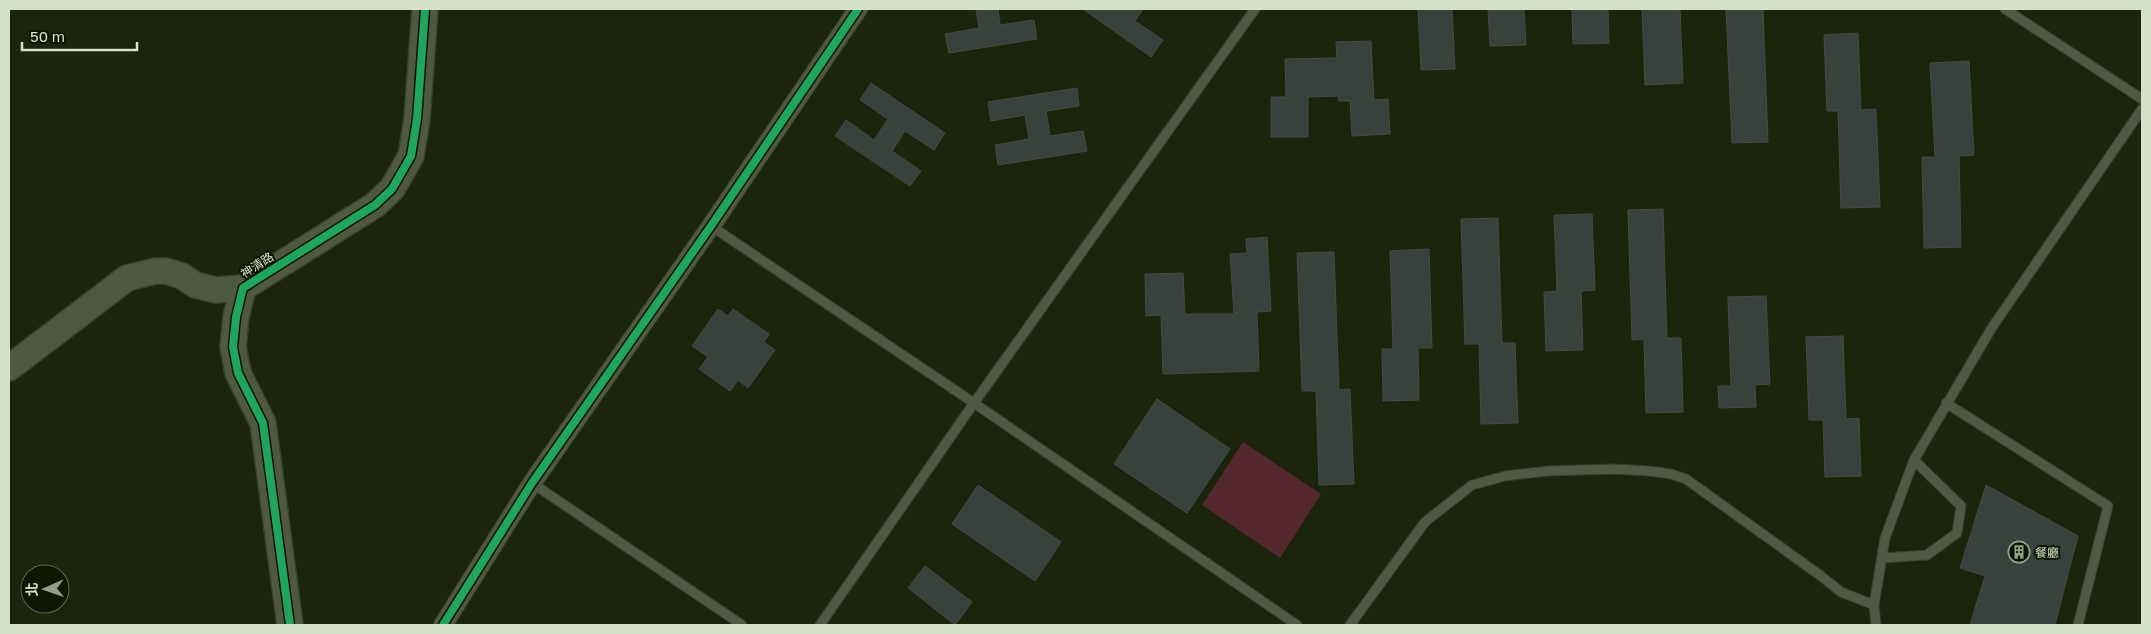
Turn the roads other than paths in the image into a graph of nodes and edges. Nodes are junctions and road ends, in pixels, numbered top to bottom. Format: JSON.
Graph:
{"nodes":[{"id":1,"x":425,"y":9,"type":"edge"},
{"id":2,"x":858,"y":9,"type":"edge"},
{"id":3,"x":1255,"y":9,"type":"edge"},
{"id":4,"x":2005,"y":9,"type":"edge"},
{"id":5,"x":2142,"y":99,"type":"edge"},
{"id":6,"x":2142,"y":109,"type":"edge"},
{"id":7,"x":711,"y":226,"type":"junction"},
{"id":8,"x":243,"y":288,"type":"junction"},
{"id":9,"x":9,"y":368,"type":"edge"},
{"id":10,"x":974,"y":403,"type":"junction"},
{"id":11,"x":1946,"y":403,"type":"junction"},
{"id":12,"x":1914,"y":460,"type":"junction"},
{"id":13,"x":532,"y":483,"type":"junction"},
{"id":14,"x":1882,"y":558,"type":"junction"},
{"id":15,"x":1874,"y":605,"type":"junction"},
{"id":16,"x":290,"y":625,"type":"edge"},
{"id":17,"x":443,"y":625,"type":"edge"},
{"id":18,"x":742,"y":625,"type":"edge"},
{"id":19,"x":820,"y":625,"type":"edge"},
{"id":20,"x":1297,"y":625,"type":"edge"},
{"id":21,"x":1350,"y":625,"type":"edge"},
{"id":22,"x":1876,"y":625,"type":"edge"},
{"id":23,"x":2078,"y":625,"type":"edge"}],
"edges":[{"from":1,"to":8,"type":"street","name":"神清路"},
{"from":2,"to":7,"type":"street"},
{"from":3,"to":10,"type":"lane"},
{"from":4,"to":5,"type":"lane"},
{"from":6,"to":11,"type":"lane"},
{"from":7,"to":10,"type":"lane"},
{"from":7,"to":13,"type":"street"},
{"from":8,"to":9,"type":"street","name":"神清路"},
{"from":8,"to":16,"type":"street","name":"神清路"},
{"from":10,"to":19,"type":"lane"},
{"from":10,"to":20,"type":"lane"},
{"from":11,"to":12,"type":"lane"},
{"from":11,"to":23,"type":"lane"},
{"from":12,"to":14,"type":"lane"},
{"from":12,"to":14,"type":"lane"},
{"from":13,"to":17,"type":"street"},
{"from":13,"to":18,"type":"lane"},
{"from":14,"to":15,"type":"lane"},
{"from":15,"to":21,"type":"lane"},
{"from":15,"to":22,"type":"lane"}]}
